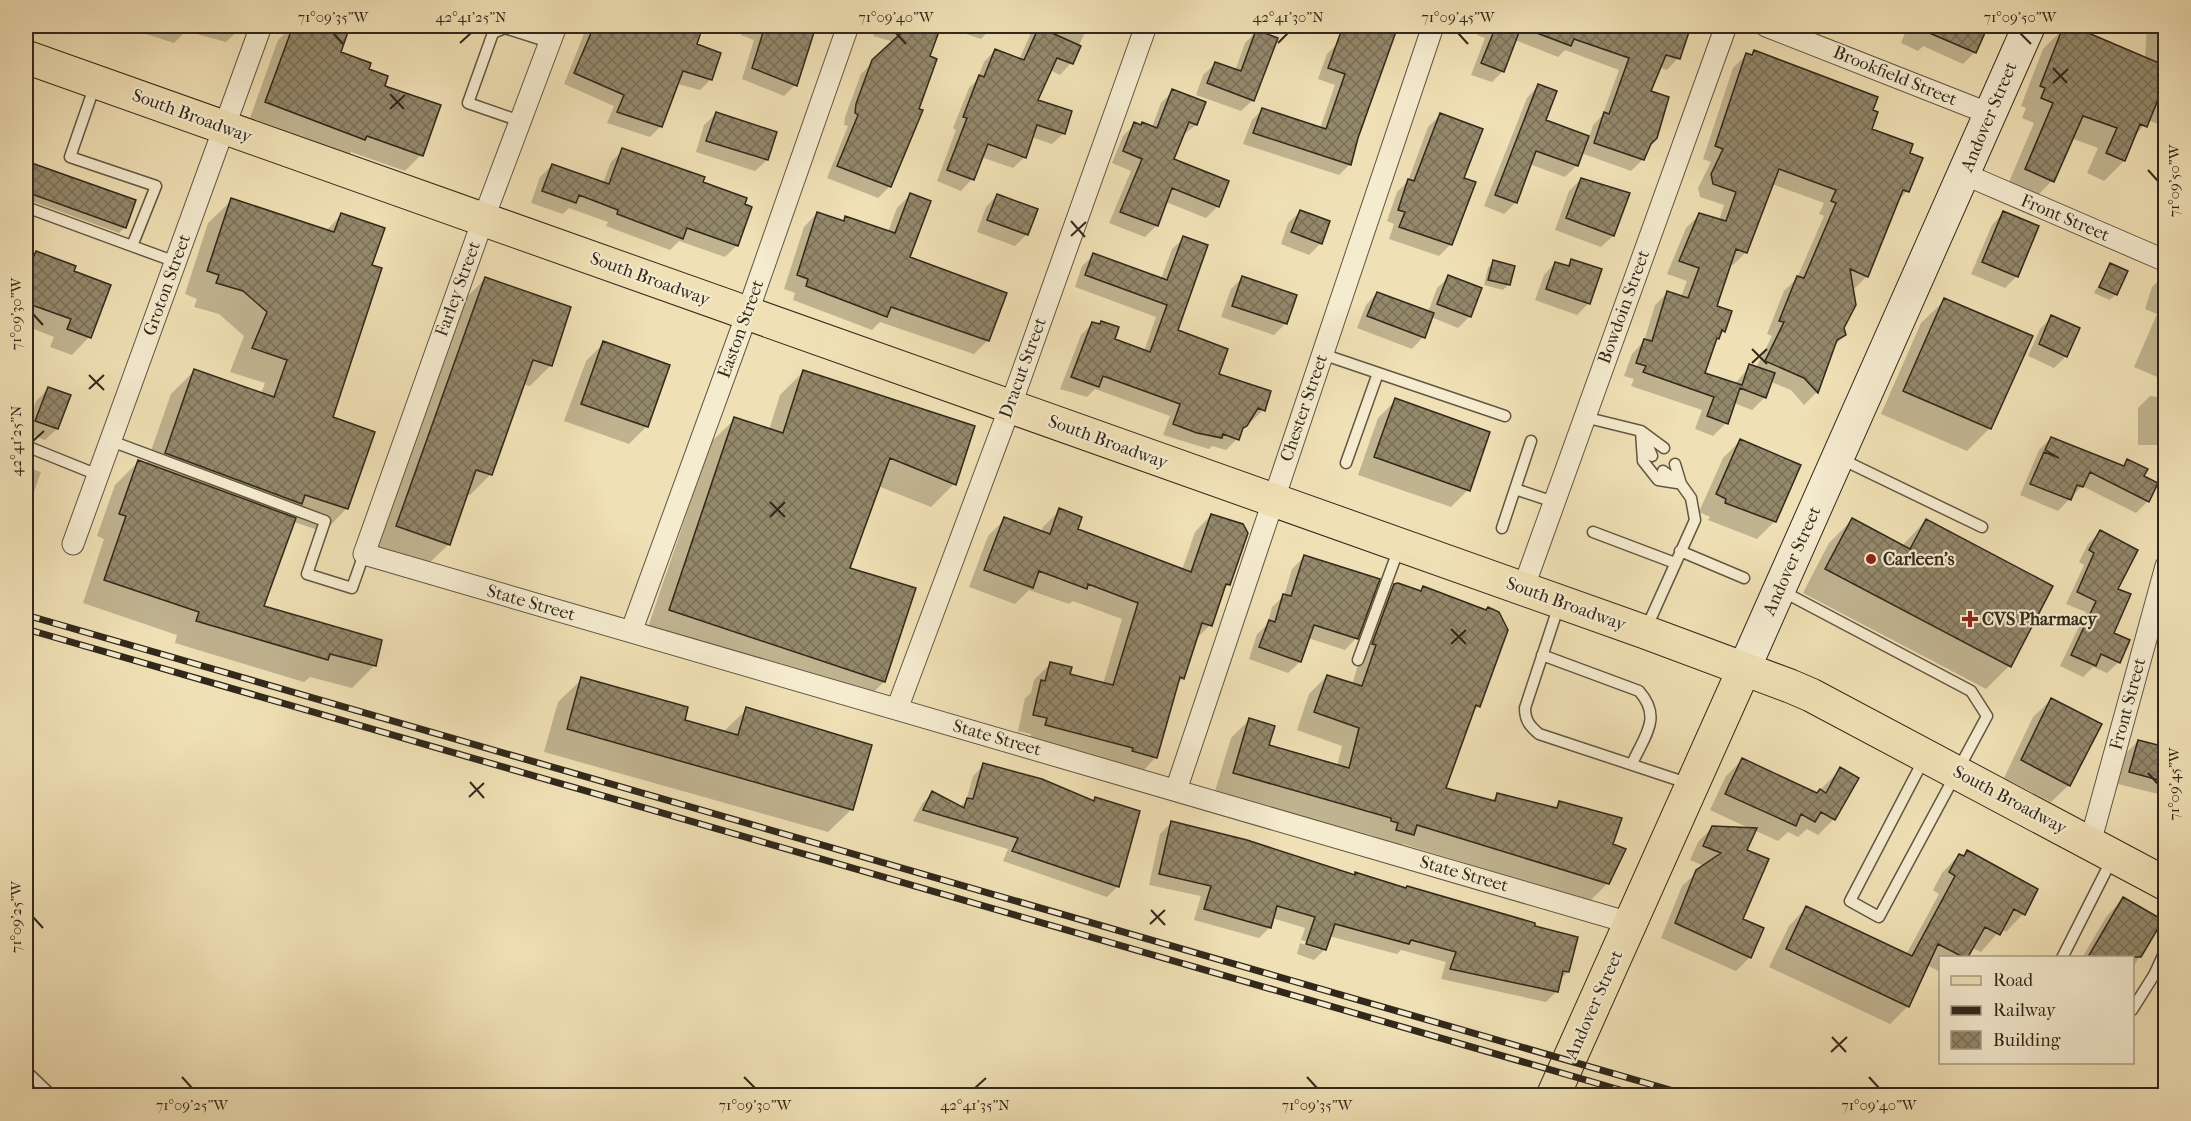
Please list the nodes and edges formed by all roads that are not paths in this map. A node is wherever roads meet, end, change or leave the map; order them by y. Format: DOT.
graph roads {
  1 [pos="261,26"];
  2 [pos="848,26"];
  3 [pos="1146,26"];
  4 [pos="1433,26"];
  5 [pos="1726,26"];
  6 [pos="1766,26"];
  7 [pos="2029,26"];
  8 [pos="552,34"];
  9 [pos="26,57"];
  10 [pos="96,82"];
  11 [pos="1990,114"];
  12 [pos="520,121"];
  13 [pos="224,128"];
  14 [pos="1964,174"];
  15 [pos="26,207"];
  16 [pos="483,220"];
  17 [pos="132,246"];
  18 [pos="2166,261"];
  19 [pos="176,262"];
  20 [pos="747,314"];
  21 [pos="1322,354"];
  22 [pos="1378,373"];
  23 [pos="1010,407"];
  24 [pos="1505,416"];
  25 [pos="1584,417"];
  26 [pos="1641,431"];
  27 [pos="111,441"];
  28 [pos="1531,441"];
  29 [pos="26,446"];
  30 [pos="1664,448"];
  31 [pos="1652,456"];
  32 [pos="1839,458"];
  33 [pos="1346,464"];
  34 [pos="1674,464"];
  35 [pos="1663,471"];
  36 [pos="98,475"];
  37 [pos="1681,484"];
  38 [pos="1515,489"];
  39 [pos="1273,501"];
  40 [pos="1554,502"];
  41 [pos="1982,527"];
  42 [pos="1502,528"];
  43 [pos="1593,532"];
  44 [pos="73,544"];
  45 [pos="1400,546"];
  46 [pos="1680,551"];
  47 [pos="364,554"];
  48 [pos="1675,563"];
  49 [pos="2166,566"];
  50 [pos="1744,578"];
  51 [pos="1523,589"];
  52 [pos="1779,590"];
  53 [pos="1560,602"];
  54 [pos="632,632"];
  55 [pos="1645,632"];
  56 [pos="1542,655"];
  57 [pos="1358,660"];
  58 [pos="1744,669"];
  59 [pos="897,709"];
  60 [pos="1926,756"];
  61 [pos="1632,765"];
  62 [pos="1958,773"];
  63 [pos="1692,785"];
  64 [pos="1176,790"];
  65 [pos="2102,850"];
  66 [pos="2166,884"];
  67 [pos="1630,923"];
  68 [pos="2166,949"];
  69 [pos="2061,956"];
  70 [pos="2134,1008"];
  71 [pos="26,1071"];
  72 [pos="46,1093"];
  73 [pos="1553,1095"];
  1 -- 13 [label="street, Groton Street"];
  2 -- 20 [label="street, Easton Street"];
  3 -- 23 [label="street, Dracut Street"];
  4 -- 21 [label="street, Chester Street"];
  5 -- 25 [label="street, Bowdoin Street"];
  6 -- 11 [label="street, Brookfield Street"];
  7 -- 11 [label="main road, Andover Street"];
  8 -- 12 [label="street, Farley Street"];
  8 -- 12 [label="lane"];
  9 -- 10 [label="main road, South Broadway"];
  10 -- 13 [label="main road, South Broadway"];
  10 -- 17 [label="lane"];
  11 -- 14 [label="main road, Andover Street"];
  12 -- 16 [label="street, Farley Street"];
  13 -- 16 [label="main road, South Broadway"];
  13 -- 19 [label="street, Groton Street"];
  14 -- 18 [label="street, Front Street"];
  14 -- 32 [label="main road, Andover Street"];
  15 -- 17 [label="lane"];
  16 -- 20 [label="main road, South Broadway"];
  16 -- 47 [label="street, Farley Street"];
  17 -- 19 [label="lane"];
  19 -- 27 [label="street, Groton Street"];
  20 -- 23 [label="main road, South Broadway"];
  20 -- 54 [label="street, Easton Street"];
  21 -- 22 [label="lane"];
  21 -- 39 [label="street, Chester Street"];
  22 -- 24 [label="lane"];
  22 -- 33 [label="lane"];
  23 -- 39 [label="main road, South Broadway"];
  23 -- 59 [label="street, Dracut Street"];
  25 -- 26 [label="lane"];
  25 -- 40 [label="street, Bowdoin Street"];
  26 -- 30 [label="lane"];
  26 -- 31 [label="lane"];
  26 -- 37 [label="lane"];
  27 -- 36 [label="street, Groton Street"];
  27 -- 47 [label="lane"];
  28 -- 38 [label="lane"];
  29 -- 36 [label="lane"];
  32 -- 41 [label="lane"];
  32 -- 52 [label="main road, Andover Street"];
  34 -- 37 [label="lane"];
  35 -- 37 [label="lane"];
  36 -- 44 [label="street, Groton Street"];
  37 -- 46 [label="lane"];
  38 -- 40 [label="lane"];
  38 -- 42 [label="lane"];
  39 -- 45 [label="main road, South Broadway"];
  39 -- 64 [label="street, Chester Street"];
  40 -- 51 [label="street, Bowdoin Street"];
  43 -- 48 [label="lane"];
  45 -- 51 [label="main road, South Broadway"];
  45 -- 57 [label="lane"];
  46 -- 48 [label="lane"];
  46 -- 50 [label="lane"];
  47 -- 54 [label="street, State Street"];
  48 -- 55 [label="lane"];
  49 -- 65 [label="street, Front Street"];
  51 -- 53 [label="main road, South Broadway"];
  52 -- 58 [label="main road, Andover Street"];
  52 -- 62 [label="lane"];
  53 -- 55 [label="main road, South Broadway"];
  53 -- 56 [label="lane"];
  54 -- 59 [label="street, State Street"];
  55 -- 58 [label="main road, South Broadway"];
  56 -- 61 [label="lane"];
  56 -- 61 [label="lane"];
  58 -- 60 [label="main road, South Broadway"];
  58 -- 63 [label="main road, Andover Street"];
  59 -- 64 [label="street, State Street"];
  60 -- 62 [label="main road, South Broadway"];
  60 -- 62 [label="lane"];
  61 -- 63 [label="lane"];
  62 -- 65 [label="main road, South Broadway"];
  63 -- 67 [label="main road, Andover Street"];
  64 -- 67 [label="street, State Street"];
  65 -- 66 [label="main road, South Broadway"];
  65 -- 69 [label="lane"];
  67 -- 73 [label="main road, Andover Street"];
  68 -- 70 [label="lane"];
  71 -- 72 [label="lane"];
}
